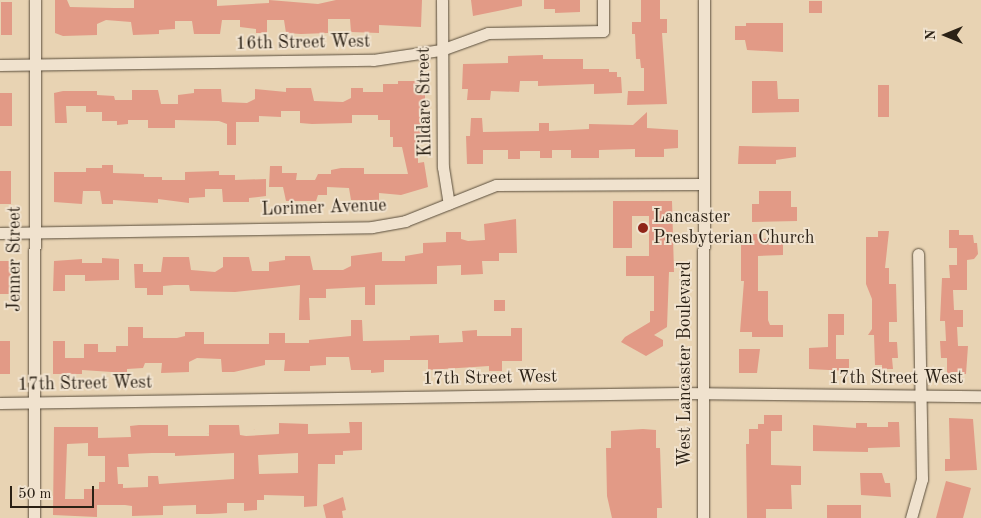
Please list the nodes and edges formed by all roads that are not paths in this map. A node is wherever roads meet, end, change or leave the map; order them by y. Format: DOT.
graph roads {
  1 [pos="35,0"];
  2 [pos="442,0"];
  3 [pos="603,0"];
  4 [pos="704,0"];
  5 [pos="441,50"];
  6 [pos="35,64"];
  7 [pos="0,65"];
  8 [pos="703,184"];
  9 [pos="449,204"];
  10 [pos="33,232"];
  11 [pos="0,233"];
  12 [pos="918,254"];
  13 [pos="702,393"];
  14 [pos="919,396"];
  15 [pos="981,396"];
  16 [pos="0,403"];
  17 [pos="33,403"];
  18 [pos="34,518"];
  19 [pos="703,518"];
  20 [pos="910,518"];
  1 -- 6 [label="street, Jenner Street"];
  2 -- 5 [label="street, Kildare Street"];
  3 -- 5 [label="street, 16th Street West"];
  4 -- 8 [label="street, West Lancaster Boulevard"];
  5 -- 6 [label="street, 16th Street West"];
  5 -- 9 [label="street, Kildare Street"];
  6 -- 7 [label="street, 16th Street West"];
  6 -- 10 [label="street, Jenner Street"];
  8 -- 9 [label="street, Lorimer Avenue"];
  8 -- 13 [label="street, West Lancaster Boulevard"];
  9 -- 10 [label="street, Lorimer Avenue"];
  10 -- 11 [label="street, Lorimer Avenue"];
  10 -- 17 [label="street, Jenner Street"];
  12 -- 14 [label="street"];
  13 -- 14 [label="street, 17th Street West"];
  13 -- 17 [label="street, 17th Street West"];
  13 -- 19 [label="street, West Lancaster Boulevard"];
  14 -- 15 [label="street, 17th Street West"];
  14 -- 20 [label="street"];
  16 -- 17 [label="street, 17th Street West"];
  17 -- 18 [label="street, Jenner Street"];
}
